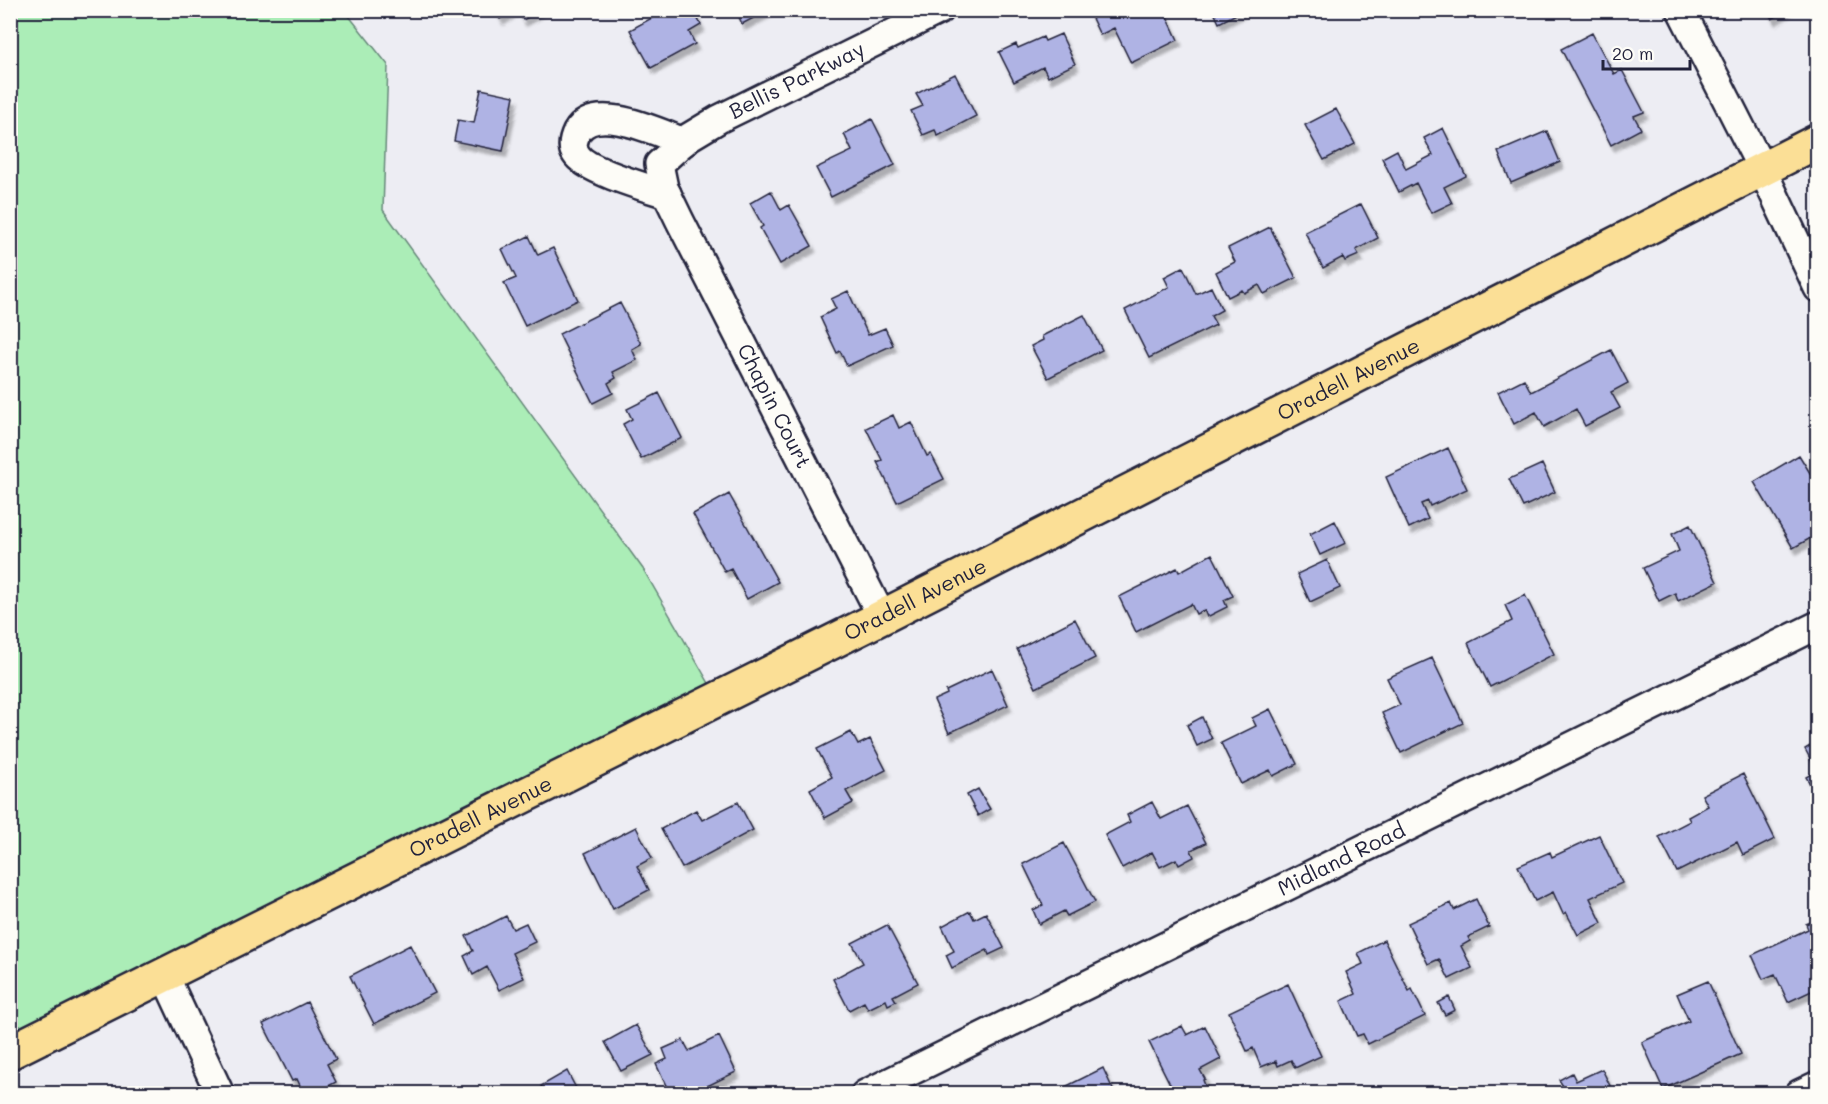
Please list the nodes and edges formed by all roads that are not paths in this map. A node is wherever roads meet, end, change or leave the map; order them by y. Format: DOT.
graph roads {
  1 [pos="940,10"];
  2 [pos="1681,10"];
  3 [pos="1818,141"];
  4 [pos="684,142"];
  5 [pos="659,164"];
  6 [pos="1762,169"];
  7 [pos="667,194"];
  8 [pos="1818,288"];
  9 [pos="882,617"];
  10 [pos="1818,625"];
  11 [pos="164,974"];
  12 [pos="10,1052"];
  13 [pos="1818,1084"];
  14 [pos="220,1094"];
  15 [pos="865,1094"];
  16 [pos="1799,1094"];
  1 -- 4 [label="street, Bellis Parkway"];
  2 -- 6 [label="street"];
  3 -- 6 [label="main road, Oradell Avenue"];
  4 -- 5 [label="street, Bellis Parkway"];
  4 -- 7 [label="street"];
  5 -- 7 [label="street, Chapin Court"];
  6 -- 8 [label="street"];
  6 -- 9 [label="main road, Oradell Avenue"];
  7 -- 9 [label="street, Chapin Court"];
  9 -- 11 [label="main road, Oradell Avenue"];
  10 -- 15 [label="street, Midland Road"];
  11 -- 12 [label="main road, Oradell Avenue"];
  11 -- 14 [label="street"];
  13 -- 16 [label="street"];
}
